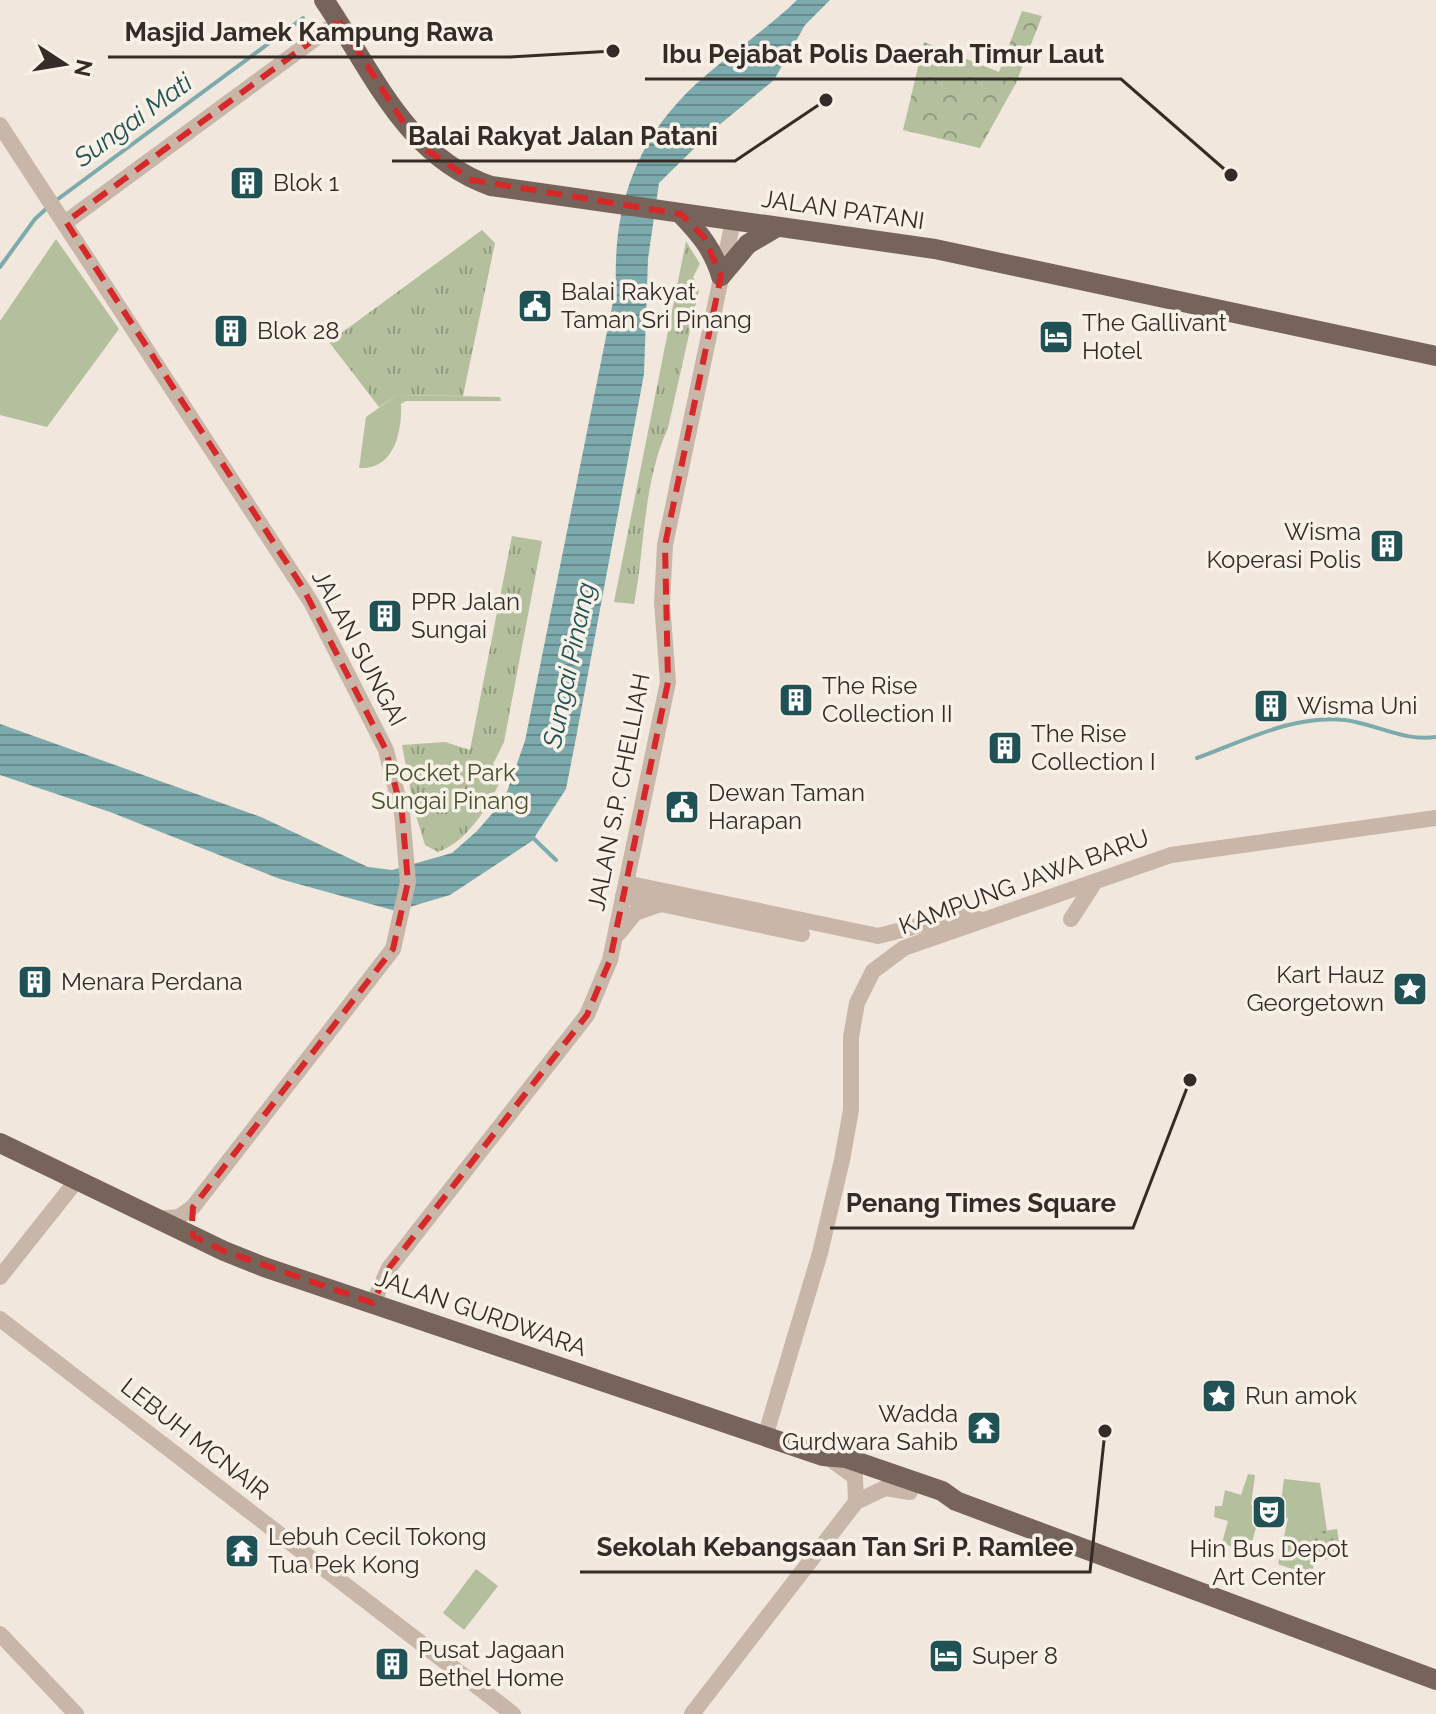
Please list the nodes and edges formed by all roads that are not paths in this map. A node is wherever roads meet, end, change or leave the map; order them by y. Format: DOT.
graph roads {
  1 [pos="324,0"];
  2 [pos="339,21"];
  3 [pos="0,125"];
  4 [pos="672,213"];
  5 [pos="63,218"];
  6 [pos="733,221"];
  7 [pos="777,227"];
  8 [pos="721,276"];
  9 [pos="1436,356"];
  10 [pos="1436,818"];
  11 [pos="634,845"];
  12 [pos="1096,881"];
  13 [pos="624,889"];
  14 [pos="663,898"];
  15 [pos="1071,919"];
  16 [pos="984,920"];
  17 [pos="802,934"];
  18 [pos="615,938"];
  19 [pos="0,1143"];
  20 [pos="77,1180"];
  21 [pos="193,1207"];
  22 [pos="157,1219"];
  23 [pos="193,1236"];
  24 [pos="0,1277"];
  25 [pos="373,1303"];
  26 [pos="0,1319"];
  27 [pos="765,1437"];
  28 [pos="828,1458"];
  29 [pos="910,1492"];
  30 [pos="956,1501"];
  31 [pos="856,1502"];
  32 [pos="0,1634"];
  33 [pos="1436,1679"];
  34 [pos="76,1714"];
  35 [pos="513,1714"];
  36 [pos="692,1714"];
  1 -- 2 [label="main road, JALAN PATANI"];
  2 -- 4 [label="main road, JALAN PATANI"];
  2 -- 5 [label="street"];
  3 -- 5 [label="street, JALAN SUNGAI"];
  4 -- 6 [label="main road, JALAN PATANI"];
  4 -- 8 [label="main road"];
  5 -- 21 [label="street, JALAN SUNGAI"];
  6 -- 7 [label="main road, JALAN PATANI"];
  6 -- 8 [label="street, JALAN S.P. CHELLIAH"];
  7 -- 8 [label="main road"];
  7 -- 9 [label="main road, JALAN PATANI"];
  8 -- 11 [label="street, JALAN S.P. CHELLIAH"];
  10 -- 12 [label="street, KAMPUNG JAWA BARU"];
  11 -- 13 [label="street, JALAN S.P. CHELLIAH"];
  11 -- 14 [label="street"];
  12 -- 15 [label="street"];
  12 -- 16 [label="street, KAMPUNG JAWA BARU"];
  13 -- 14 [label="street"];
  13 -- 18 [label="street, JALAN S.P. CHELLIAH"];
  14 -- 16 [label="street"];
  14 -- 17 [label="street"];
  14 -- 18 [label="street"];
  16 -- 27 [label="street, KAMPUNG JAWA BARU"];
  18 -- 25 [label="street, JALAN S.P. CHELLIAH"];
  19 -- 20 [label="main road, JALAN GURDWARA"];
  20 -- 22 [label="main road, JALAN GURDWARA"];
  20 -- 24 [label="street"];
  21 -- 22 [label="street"];
  21 -- 23 [label="street"];
  22 -- 23 [label="main road, JALAN GURDWARA"];
  23 -- 25 [label="main road, JALAN GURDWARA"];
  25 -- 27 [label="main road, JALAN GURDWARA"];
  26 -- 35 [label="street, LEBUH MCNAIR"];
  27 -- 28 [label="main road, JALAN GURDWARA"];
  28 -- 30 [label="main road, JALAN GURDWARA"];
  28 -- 31 [label="street"];
  29 -- 30 [label="main road, JALAN GURDWARA"];
  29 -- 31 [label="street"];
  30 -- 33 [label="main road, JALAN GURDWARA"];
  31 -- 36 [label="street"];
  32 -- 34 [label="street"];
}
